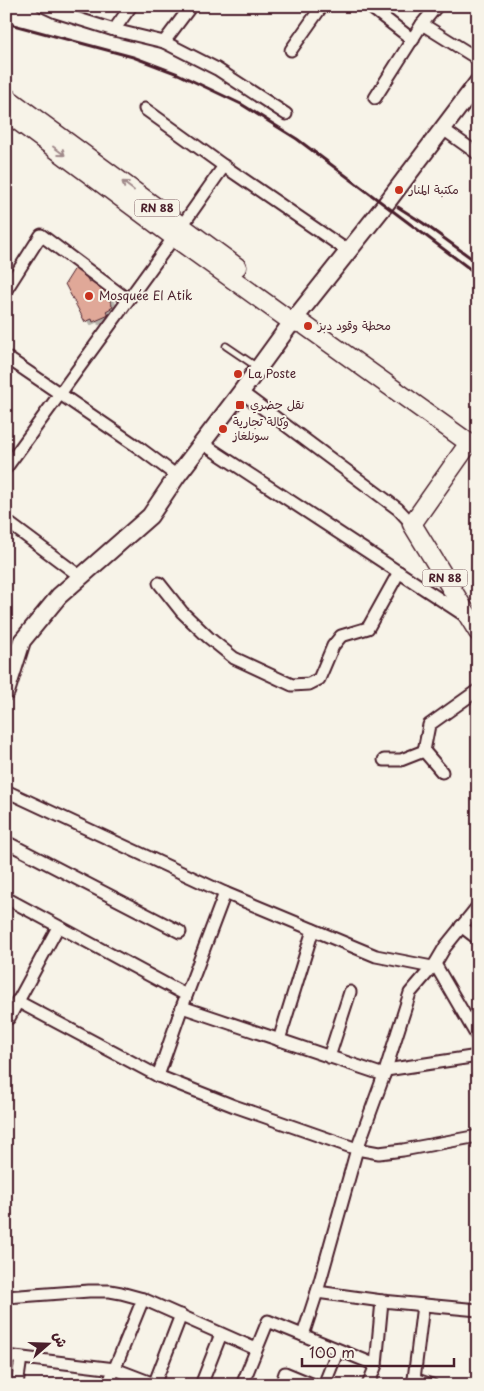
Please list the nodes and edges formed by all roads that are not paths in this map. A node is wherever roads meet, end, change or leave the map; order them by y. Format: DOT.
graph roads {
  1 [pos="43,6"];
  2 [pos="131,6"];
  3 [pos="191,6"];
  4 [pos="322,6"];
  5 [pos="369,6"];
  6 [pos="437,6"];
  7 [pos="422,24"];
  8 [pos="114,30"];
  9 [pos="413,40"];
  10 [pos="164,42"];
  11 [pos="291,50"];
  12 [pos="478,59"];
  13 [pos="478,82"];
  14 [pos="6,97"];
  15 [pos="375,98"];
  16 [pos="146,109"];
  17 [pos="6,112"];
  18 [pos="286,114"];
  19 [pos="443,129"];
  20 [pos="478,154"];
  21 [pos="224,166"];
  22 [pos="95,170"];
  23 [pos="178,231"];
  24 [pos="348,251"];
  25 [pos="11,273"];
  26 [pos="6,290"];
  27 [pos="128,300"];
  28 [pos="297,320"];
  29 [pos="226,346"];
  30 [pos="6,357"];
  31 [pos="258,368"];
  32 [pos="241,392"];
  33 [pos="60,393"];
  34 [pos="202,443"];
  35 [pos="474,444"];
  36 [pos="6,468"];
  37 [pos="177,476"];
  38 [pos="416,520"];
  39 [pos="6,521"];
  40 [pos="399,572"];
  41 [pos="81,576"];
  42 [pos="159,583"];
  43 [pos="475,620"];
  44 [pos="478,690"];
  45 [pos="6,692"];
  46 [pos="424,752"];
  47 [pos="384,760"];
  48 [pos="442,772"];
  49 [pos="6,792"];
  50 [pos="6,842"];
  51 [pos="225,893"];
  52 [pos="6,898"];
  53 [pos="478,906"];
  54 [pos="461,926"];
  55 [pos="58,927"];
  56 [pos="313,930"];
  57 [pos="180,932"];
  58 [pos="478,939"];
  59 [pos="433,966"];
  60 [pos="350,992"];
  61 [pos="186,996"];
  62 [pos="17,1001"];
  63 [pos="182,1007"];
  64 [pos="6,1016"];
  65 [pos="478,1038"];
  66 [pos="279,1040"];
  67 [pos="478,1056"];
  68 [pos="329,1057"];
  69 [pos="385,1072"];
  70 [pos="158,1076"];
  71 [pos="478,1136"];
  72 [pos="357,1149"];
  73 [pos="317,1292"];
  74 [pos="6,1298"];
  75 [pos="143,1299"];
  76 [pos="382,1301"];
  77 [pos="423,1305"];
  78 [pos="478,1310"];
  79 [pos="181,1316"];
  80 [pos="221,1334"];
  81 [pos="303,1335"];
  82 [pos="256,1349"];
  83 [pos="338,1350"];
  84 [pos="6,1356"];
  85 [pos="21,1358"];
  86 [pos="376,1365"];
  87 [pos="114,1369"];
  88 [pos="413,1382"];
  89 [pos="154,1384"];
  90 [pos="17,1385"];
  91 [pos="108,1385"];
  92 [pos="201,1385"];
  93 [pos="242,1385"];
  94 [pos="281,1385"];
  95 [pos="314,1385"];
  96 [pos="324,1385"];
  97 [pos="368,1385"];
  98 [pos="432,1385"];
  1 -- 8 [label="street"];
  2 -- 8 [label="street"];
  3 -- 10 [label="street"];
  4 -- 11 [label="street"];
  5 -- 9 [label="street"];
  6 -- 7 [label="street"];
  7 -- 9 [label="street"];
  7 -- 12 [label="street"];
  8 -- 10 [label="street"];
  9 -- 15 [label="street"];
  10 -- 18 [label="street"];
  13 -- 19 [label="street"];
  14 -- 22 [label="main road, RN 88"];
  16 -- 21 [label="street"];
  17 -- 22 [label="main road, RN 88, one-way"];
  19 -- 20 [label="street"];
  19 -- 24 [label="street"];
  21 -- 23 [label="street"];
  21 -- 24 [label="street"];
  22 -- 23 [label="main road, RN 88"];
  23 -- 27 [label="street"];
  23 -- 28 [label="main road, RN 88"];
  24 -- 28 [label="street"];
  25 -- 26 [label="street"];
  25 -- 27 [label="street"];
  27 -- 33 [label="street"];
  28 -- 31 [label="street"];
  28 -- 35 [label="main road, RN 88"];
  29 -- 31 [label="lane"];
  30 -- 33 [label="street"];
  31 -- 32 [label="street"];
  32 -- 34 [label="street"];
  32 -- 38 [label="street"];
  33 -- 36 [label="street"];
  33 -- 37 [label="street"];
  34 -- 37 [label="street"];
  34 -- 40 [label="street"];
  35 -- 38 [label="main road, RN 88"];
  37 -- 41 [label="street"];
  38 -- 43 [label="main road, RN 88"];
  39 -- 41 [label="street"];
  40 -- 42 [label="street"];
  40 -- 43 [label="street"];
  41 -- 45 [label="street"];
  44 -- 46 [label="street"];
  46 -- 47 [label="street"];
  46 -- 48 [label="street"];
  49 -- 51 [label="street"];
  50 -- 57 [label="street"];
  51 -- 56 [label="street"];
  51 -- 61 [label="street"];
  52 -- 55 [label="street"];
  53 -- 54 [label="street"];
  54 -- 58 [label="street"];
  54 -- 59 [label="street"];
  55 -- 61 [label="street"];
  55 -- 62 [label="street"];
  56 -- 59 [label="street"];
  56 -- 66 [label="street"];
  59 -- 65 [label="street"];
  59 -- 69 [label="street"];
  60 -- 68 [label="street"];
  61 -- 63 [label="street"];
  62 -- 64 [label="street"];
  62 -- 70 [label="street"];
  63 -- 66 [label="street"];
  63 -- 70 [label="street"];
  66 -- 68 [label="street"];
  67 -- 69 [label="street"];
  68 -- 69 [label="street"];
  69 -- 72 [label="street"];
  70 -- 72 [label="street"];
  71 -- 72 [label="street"];
  72 -- 73 [label="street"];
  73 -- 76 [label="street"];
  73 -- 81 [label="street"];
  74 -- 75 [label="street"];
  75 -- 79 [label="street"];
  75 -- 87 [label="street"];
  76 -- 77 [label="street"];
  76 -- 86 [label="street"];
  77 -- 78 [label="street"];
  77 -- 88 [label="street"];
  79 -- 80 [label="street"];
  79 -- 89 [label="street"];
  80 -- 82 [label="street"];
  80 -- 92 [label="street"];
  81 -- 82 [label="street"];
  81 -- 83 [label="street"];
  82 -- 93 [label="street"];
  83 -- 86 [label="street"];
  83 -- 96 [label="street"];
  84 -- 85 [label="street"];
  85 -- 87 [label="street"];
  85 -- 90 [label="street"];
  86 -- 97 [label="street"];
  87 -- 89 [label="street"];
  87 -- 91 [label="street"];
  88 -- 98 [label="street"];
  94 -- 95 [label="street"];
}
